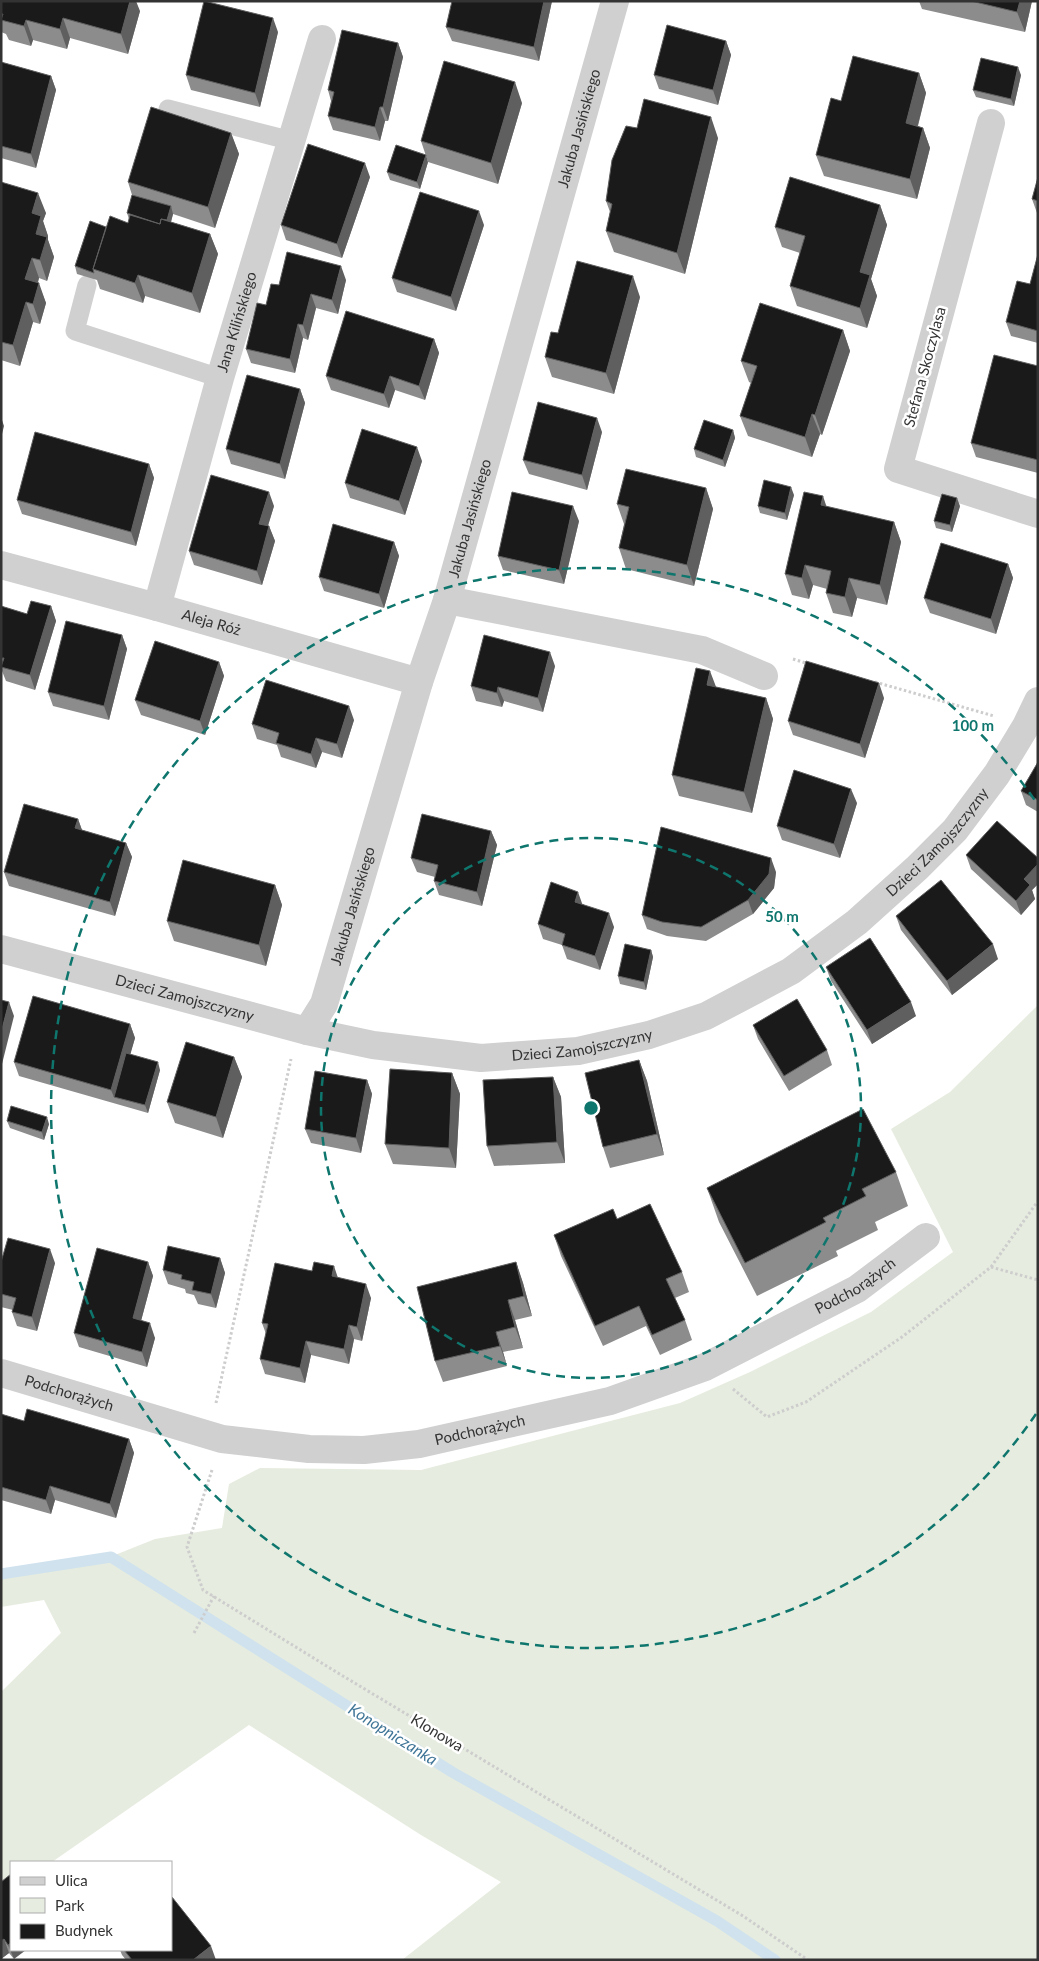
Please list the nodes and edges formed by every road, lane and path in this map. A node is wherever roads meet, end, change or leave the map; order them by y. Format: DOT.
graph roads {
  1 [pos="615,1"];
  2 [pos="322,39"];
  3 [pos="168,109"];
  4 [pos="991,123"];
  5 [pos="292,141"];
  6 [pos="87,284"];
  7 [pos="220,378"];
  8 [pos="1038,514"];
  9 [pos="1,565"];
  10 [pos="446,600"];
  11 [pos="157,607"];
  12 [pos="811,664"];
  13 [pos="764,676"];
  14 [pos="866,680"];
  15 [pos="420,682"];
  16 [pos="1038,700"];
  17 [pos="1026,726"];
  18 [pos="1,949"];
  19 [pos="307,1031"];
  20 [pos="1038,1201"];
  21 [pos="926,1237"];
  22 [pos="991,1267"];
  23 [pos="1038,1280"];
  24 [pos="706,1366"];
  25 [pos="1,1373"];
  26 [pos="216,1437"];
  27 [pos="214,1596"];
  28 [pos="194,1633"];
  29 [pos="808,1960"];
  1 -- 10 [label="street, Jakuba Jasińskiego"];
  2 -- 5 [label="street, Jana Kilińskiego"];
  3 -- 5 [label="lane"];
  4 -- 8 [label="street, Stefana Skoczylasa"];
  5 -- 7 [label="street, Jana Kilińskiego"];
  6 -- 7 [label="lane"];
  7 -- 11 [label="street, Jana Kilińskiego"];
  9 -- 11 [label="street, Aleja Róż"];
  10 -- 13 [label="street"];
  10 -- 15 [label="street, Jakuba Jasińskiego"];
  11 -- 15 [label="street, Aleja Róż"];
  12 -- 13 [label="path"];
  14 -- 17 [label="path"];
  15 -- 19 [label="street, Jakuba Jasińskiego"];
  16 -- 17 [label="street, Dzieci Zamojszczyzny"];
  17 -- 19 [label="street, Dzieci Zamojszczyzny"];
  18 -- 19 [label="street, Dzieci Zamojszczyzny"];
  19 -- 26 [label="path, Klonowa"];
  20 -- 22 [label="path"];
  21 -- 24 [label="street, Podchorążych"];
  22 -- 23 [label="path"];
  22 -- 24 [label="path"];
  24 -- 26 [label="street, Podchorążych"];
  25 -- 26 [label="street, Podchorążych"];
  26 -- 27 [label="path, Klonowa"];
  27 -- 28 [label="path"];
  27 -- 29 [label="path, Klonowa"];
}
